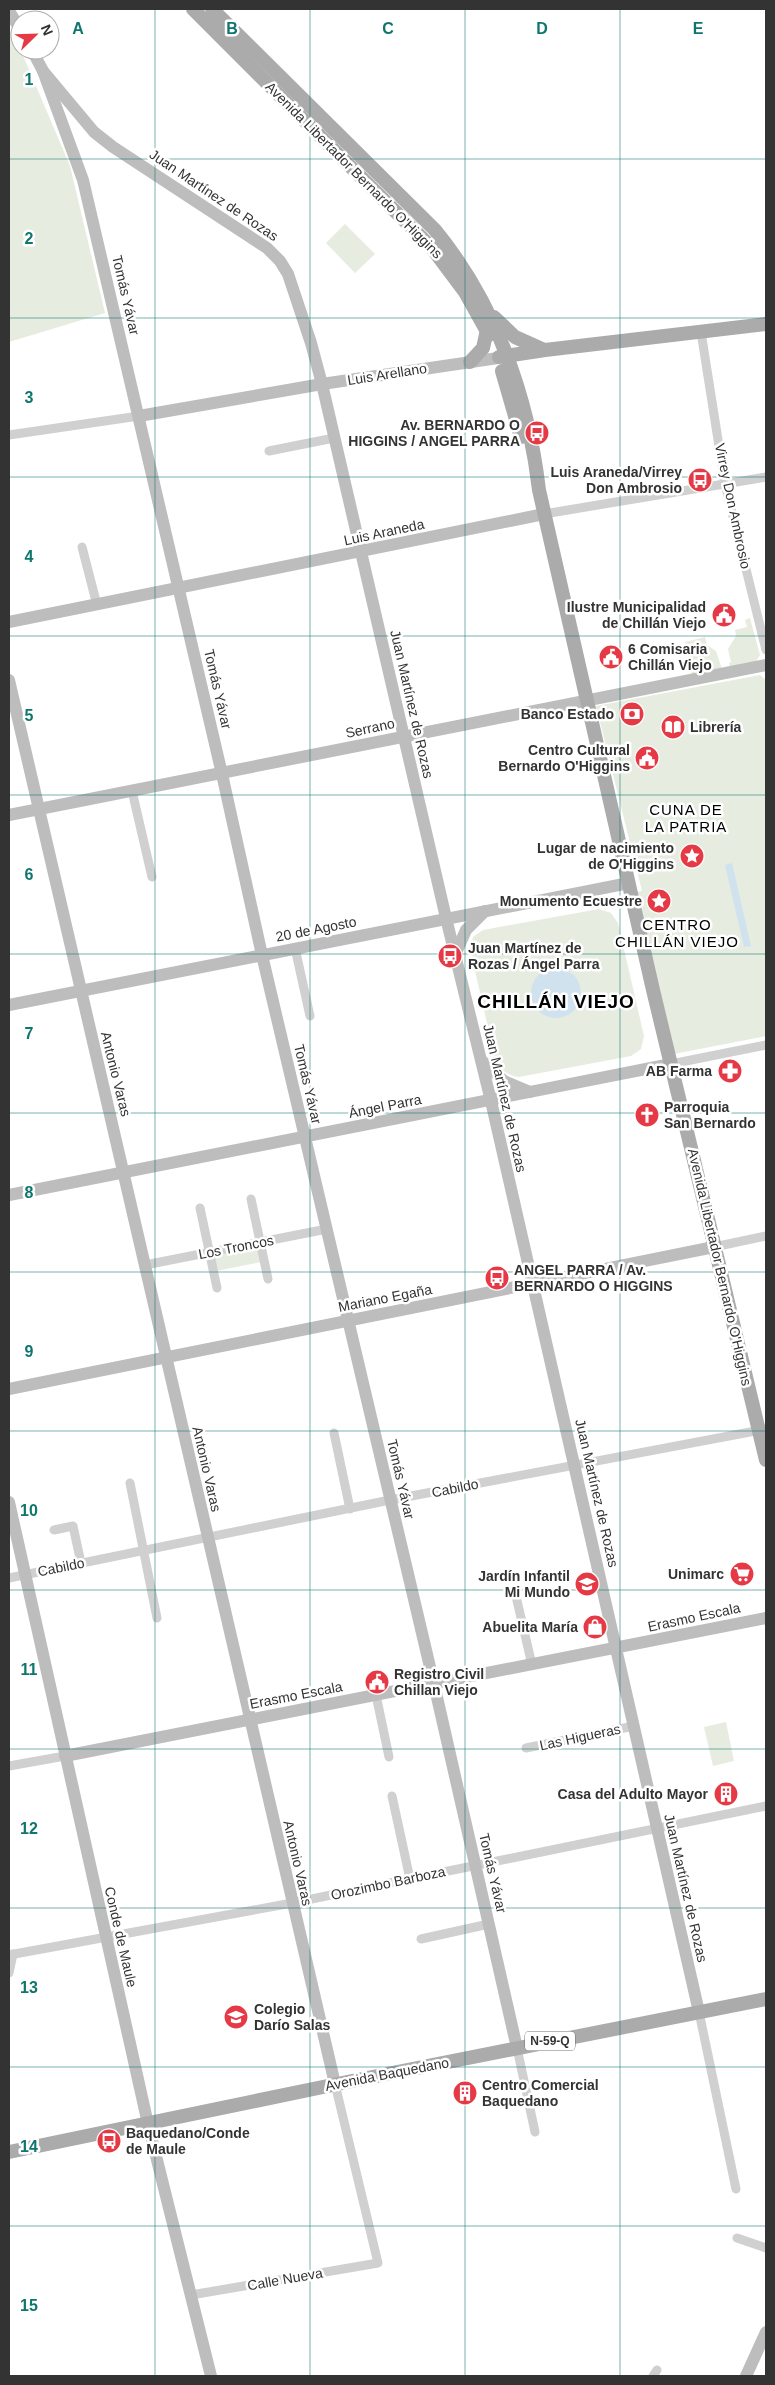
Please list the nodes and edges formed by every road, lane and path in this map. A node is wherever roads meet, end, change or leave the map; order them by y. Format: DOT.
graph roads {
  1 [pos="193,9"];
  2 [pos="212,9"];
  3 [pos="38,60"];
  4 [pos="44,71"];
  5 [pos="487,308"];
  6 [pos="766,324"];
  7 [pos="487,330"];
  8 [pos="702,332"];
  9 [pos="545,350"];
  10 [pos="503,357"];
  11 [pos="470,362"];
  12 [pos="322,384"];
  13 [pos="139,416"];
  14 [pos="9,435"];
  15 [pos="334,438"];
  16 [pos="269,451"];
  17 [pos="766,477"];
  18 [pos="725,484"];
  19 [pos="544,514"];
  20 [pos="82,547"];
  21 [pos="360,552"];
  22 [pos="179,589"];
  23 [pos="97,605"];
  24 [pos="9,622"];
  25 [pos="766,650"];
  26 [pos="766,665"];
  27 [pos="9,680"];
  28 [pos="587,700"];
  29 [pos="404,737"];
  30 [pos="222,774"];
  31 [pos="132,791"];
  32 [pos="38,809"];
  33 [pos="9,815"];
  34 [pos="152,877"];
  35 [pos="629,883"];
  36 [pos="485,911"];
  37 [pos="446,918"];
  38 [pos="295,948"];
  39 [pos="262,955"];
  40 [pos="455,955"];
  41 [pos="80,991"];
  42 [pos="9,1005"];
  43 [pos="310,1016"];
  44 [pos="766,1045"];
  45 [pos="481,1060"];
  46 [pos="671,1064"];
  47 [pos="532,1092"];
  48 [pos="491,1101"];
  49 [pos="305,1137"];
  50 [pos="124,1173"];
  51 [pos="9,1196"];
  52 [pos="251,1199"];
  53 [pos="200,1208"];
  54 [pos="327,1229"];
  55 [pos="766,1236"];
  56 [pos="260,1242"];
  57 [pos="714,1247"];
  58 [pos="209,1252"];
  59 [pos="145,1265"];
  60 [pos="268,1279"];
  61 [pos="533,1284"];
  62 [pos="217,1288"];
  63 [pos="348,1320"];
  64 [pos="166,1357"];
  65 [pos="9,1389"];
  66 [pos="763,1429"];
  67 [pos="334,1433"];
  68 [pos="766,1460"];
  69 [pos="575,1465"];
  70 [pos="130,1483"];
  71 [pos="390,1500"];
  72 [pos="9,1502"];
  73 [pos="350,1509"];
  74 [pos="54,1530"];
  75 [pos="207,1538"];
  76 [pos="143,1550"];
  77 [pos="81,1563"];
  78 [pos="25,1574"];
  79 [pos="9,1578"];
  80 [pos="515,1592"];
  81 [pos="157,1618"];
  82 [pos="766,1618"];
  83 [pos="617,1649"];
  84 [pos="532,1665"];
  85 [pos="434,1684"];
  86 [pos="376,1695"];
  87 [pos="249,1720"];
  88 [pos="634,1726"];
  89 [pos="526,1748"];
  90 [pos="66,1756"];
  91 [pos="389,1757"];
  92 [pos="9,1766"];
  93 [pos="392,1796"];
  94 [pos="766,1806"];
  95 [pos="658,1829"];
  96 [pos="476,1865"];
  97 [pos="410,1879"];
  98 [pos="292,1903"];
  99 [pos="489,1924"];
  100 [pos="106,1937"];
  101 [pos="421,1939"];
  102 [pos="11,1954"];
  103 [pos="9,1973"];
  104 [pos="766,1999"];
  105 [pos="699,2012"];
  106 [pos="517,2048"];
  107 [pos="335,2084"];
  108 [pos="148,2124"];
  109 [pos="535,2132"];
  110 [pos="9,2152"];
  111 [pos="736,2189"];
  112 [pos="737,2238"];
  113 [pos="766,2248"];
  114 [pos="378,2263"];
  115 [pos="192,2295"];
  116 [pos="766,2332"];
  117 [pos="211,2376"];
  118 [pos="746,2376"];
  1 -- 7 [label="main road, Avenida Libertador Bernardo O'Higgins"];
  2 -- 5 [label="main road, Avenida Libertador Bernardo O'Higgins"];
  3 -- 4 [label="street, Tomás Yávar"];
  4 -- 12 [label="street, Juan Martínez de Rozas"];
  4 -- 13 [label="street, Tomás Yávar"];
  5 -- 9 [label="main road"];
  5 -- 10 [label="main road, Avenida Libertador Bernardo O'Higgins"];
  6 -- 8 [label="main road, Luis Arellano"];
  7 -- 10 [label="main road, Avenida Libertador Bernardo O'Higgins"];
  7 -- 11 [label="main road"];
  8 -- 9 [label="main road, Luis Arellano"];
  8 -- 18 [label="street, Virrey Don Ambrosio"];
  9 -- 10 [label="main road, Luis Arellano"];
  10 -- 11 [label="street, Luis Arellano"];
  10 -- 19 [label="main road, Avenida Libertador Bernardo O'Higgins"];
  11 -- 12 [label="street, Luis Arellano"];
  12 -- 13 [label="street, Luis Arellano"];
  12 -- 15 [label="street, Juan Martínez de Rozas"];
  13 -- 14 [label="street, Luis Arellano"];
  13 -- 22 [label="street, Tomás Yávar"];
  15 -- 16 [label="street"];
  15 -- 21 [label="street, Juan Martínez de Rozas"];
  17 -- 18 [label="street, Luis Araneda"];
  18 -- 19 [label="street, Luis Araneda"];
  18 -- 25 [label="street, Virrey Don Ambrosio"];
  19 -- 21 [label="street, Luis Araneda"];
  19 -- 28 [label="main road, Avenida Libertador Bernardo O'Higgins"];
  20 -- 23 [label="street"];
  21 -- 22 [label="street, Luis Araneda"];
  21 -- 29 [label="street, Juan Martínez de Rozas"];
  22 -- 23 [label="street, Luis Araneda"];
  22 -- 30 [label="street, Tomás Yávar"];
  23 -- 24 [label="street, Luis Araneda"];
  26 -- 28 [label="street, Serrano"];
  27 -- 32 [label="street, Antonio Varas"];
  28 -- 29 [label="street, Serrano"];
  28 -- 35 [label="main road, Avenida Libertador Bernardo O'Higgins"];
  29 -- 30 [label="street, Serrano"];
  29 -- 37 [label="street, Juan Martínez de Rozas"];
  30 -- 31 [label="street, Serrano"];
  30 -- 39 [label="street, Tomás Yávar"];
  31 -- 32 [label="street, Serrano"];
  31 -- 34 [label="street"];
  32 -- 33 [label="street, Serrano"];
  32 -- 41 [label="street, Antonio Varas"];
  35 -- 36 [label="street, 20 de Agosto"];
  35 -- 46 [label="main road, Avenida Libertador Bernardo O'Higgins"];
  36 -- 37 [label="street, 20 de Agosto"];
  36 -- 40 [label="street"];
  37 -- 38 [label="street, 20 de Agosto"];
  37 -- 40 [label="street, Juan Martínez de Rozas"];
  38 -- 39 [label="street, 20 de Agosto"];
  38 -- 43 [label="street"];
  39 -- 41 [label="street, 20 de Agosto"];
  39 -- 49 [label="street, Tomás Yávar"];
  40 -- 45 [label="street, Juan Martínez de Rozas"];
  41 -- 42 [label="street, 20 de Agosto"];
  41 -- 50 [label="street, Antonio Varas"];
  44 -- 46 [label="street, Ángel Parra"];
  45 -- 47 [label="street"];
  45 -- 48 [label="street, Juan Martínez de Rozas"];
  46 -- 47 [label="street, Ángel Parra"];
  46 -- 57 [label="main road, Avenida Libertador Bernardo O'Higgins"];
  47 -- 48 [label="street, Ángel Parra"];
  48 -- 49 [label="street, Ángel Parra"];
  48 -- 61 [label="street, Juan Martínez de Rozas"];
  49 -- 50 [label="street, Ángel Parra"];
  49 -- 54 [label="street, Tomás Yávar"];
  50 -- 51 [label="street, Ángel Parra"];
  50 -- 59 [label="street, Antonio Varas"];
  52 -- 56 [label="street"];
  53 -- 58 [label="street"];
  54 -- 56 [label="street, Los Troncos"];
  54 -- 63 [label="street, Tomás Yávar"];
  55 -- 57 [label="street, Mariano Egaña"];
  56 -- 58 [label="street, Los Troncos"];
  56 -- 60 [label="street"];
  57 -- 61 [label="street, Mariano Egaña"];
  57 -- 66 [label="main road, Avenida Libertador Bernardo O'Higgins"];
  58 -- 59 [label="street, Los Troncos"];
  58 -- 62 [label="street"];
  59 -- 64 [label="street, Antonio Varas"];
  61 -- 63 [label="street, Mariano Egaña"];
  61 -- 69 [label="street, Juan Martínez de Rozas"];
  63 -- 64 [label="street, Mariano Egaña"];
  63 -- 71 [label="street, Tomás Yávar"];
  64 -- 65 [label="street, Mariano Egaña"];
  64 -- 75 [label="street, Antonio Varas"];
  66 -- 68 [label="main road, Avenida Libertador Bernardo O'Higgins"];
  66 -- 69 [label="street, Cabildo"];
  67 -- 73 [label="street"];
  69 -- 71 [label="street, Cabildo"];
  69 -- 83 [label="street, Juan Martínez de Rozas"];
  70 -- 76 [label="street"];
  71 -- 73 [label="street, Cabildo"];
  71 -- 85 [label="street, Tomás Yávar"];
  72 -- 78 [label="street, Conde de Maule"];
  73 -- 75 [label="street, Cabildo"];
  74 -- 77 [label="street"];
  75 -- 76 [label="street, Cabildo"];
  75 -- 87 [label="street, Antonio Varas"];
  76 -- 77 [label="street, Cabildo"];
  76 -- 81 [label="street"];
  77 -- 78 [label="street, Cabildo"];
  78 -- 79 [label="street, Cabildo"];
  78 -- 90 [label="street, Conde de Maule"];
  80 -- 84 [label="street"];
  82 -- 83 [label="street, Erasmo Escala"];
  83 -- 84 [label="street, Erasmo Escala"];
  83 -- 88 [label="street, Juan Martínez de Rozas"];
  84 -- 85 [label="street, Erasmo Escala"];
  85 -- 86 [label="street, Erasmo Escala"];
  85 -- 96 [label="street, Tomás Yávar"];
  86 -- 87 [label="street, Erasmo Escala"];
  86 -- 91 [label="street"];
  87 -- 90 [label="street, Erasmo Escala"];
  87 -- 98 [label="street, Antonio Varas"];
  88 -- 89 [label="street, Las Higueras"];
  88 -- 95 [label="street, Juan Martínez de Rozas"];
  90 -- 92 [label="street, Erasmo Escala"];
  90 -- 100 [label="street, Conde de Maule"];
  93 -- 97 [label="street"];
  94 -- 95 [label="street, Orozimbo Barboza"];
  95 -- 96 [label="street, Orozimbo Barboza"];
  95 -- 105 [label="street, Juan Martínez de Rozas"];
  96 -- 97 [label="street, Orozimbo Barboza"];
  96 -- 99 [label="street, Tomás Yávar"];
  97 -- 98 [label="street, Orozimbo Barboza"];
  98 -- 100 [label="street, Orozimbo Barboza"];
  98 -- 107 [label="street, Antonio Varas"];
  99 -- 101 [label="street"];
  99 -- 106 [label="street, Tomás Yávar"];
  100 -- 102 [label="street, Orozimbo Barboza"];
  100 -- 108 [label="street, Conde de Maule"];
  102 -- 103 [label="street"];
  104 -- 105 [label="main road, Avenida Baquedano / N-59-Q"];
  105 -- 106 [label="main road, Avenida Baquedano / N-59-Q"];
  105 -- 111 [label="street, Juan Martínez de Rozas"];
  106 -- 107 [label="main road, Avenida Baquedano / N-59-Q"];
  106 -- 109 [label="street, Tomás Yávar"];
  107 -- 108 [label="main road, Avenida Baquedano / N-59-Q"];
  107 -- 114 [label="street, Antonio Varas"];
  108 -- 110 [label="main road, Avenida Baquedano / N-59-Q"];
  108 -- 115 [label="street, Conde de Maule"];
  112 -- 113 [label="street"];
  114 -- 115 [label="street, Calle Nueva"];
  115 -- 117 [label="street, Conde de Maule"];
  116 -- 118 [label="street"];
}
